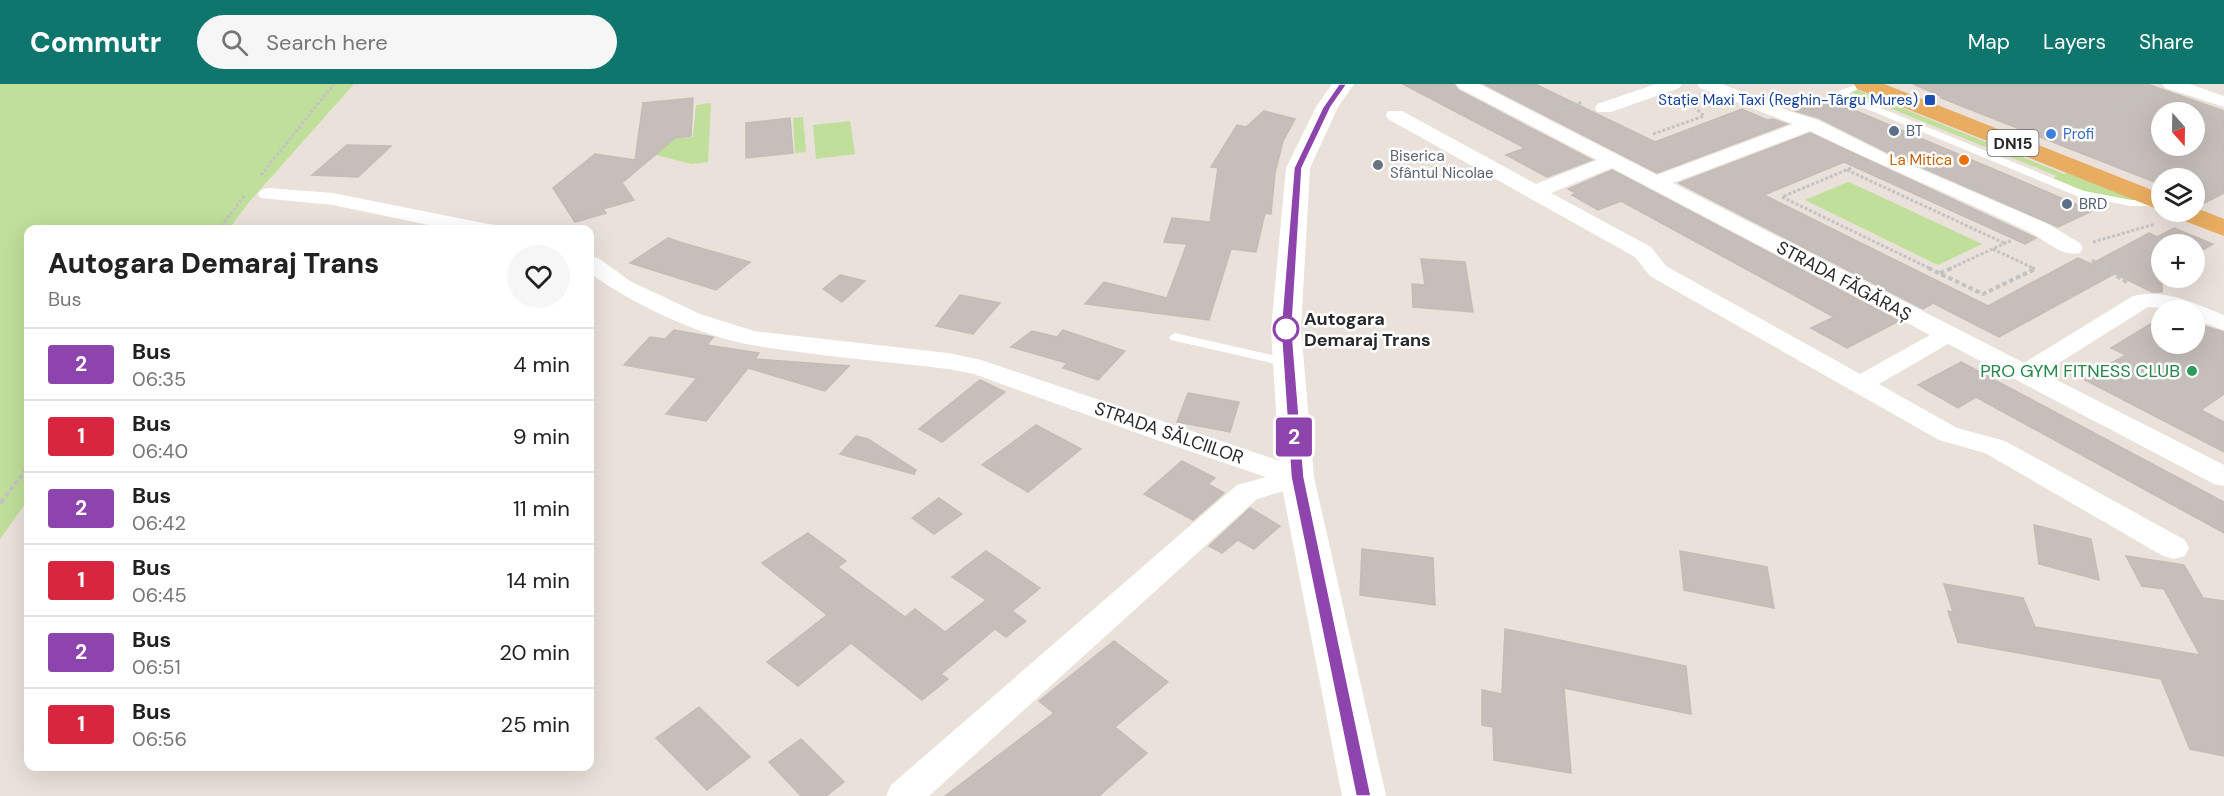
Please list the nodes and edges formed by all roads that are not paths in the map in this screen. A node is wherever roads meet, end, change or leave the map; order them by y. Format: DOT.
graph roads {
  1 [pos="1343,84"];
  2 [pos="1465,84"];
  3 [pos="1706,84"];
  4 [pos="1866,84"];
  5 [pos="2162,86"];
  6 [pos="1678,89"];
  7 [pos="2224,102"];
  8 [pos="1604,108"];
  9 [pos="1395,115"];
  10 [pos="1811,124"];
  11 [pos="1613,161"];
  12 [pos="1656,183"];
  13 [pos="259,187"];
  14 [pos="1534,192"];
  15 [pos="2151,206"];
  16 [pos="2205,220"];
  17 [pos="463,225"];
  18 [pos="2223,227"];
  19 [pos="2072,248"];
  20 [pos="594,266"];
  21 [pos="2157,300"];
  22 [pos="2205,316"];
  23 [pos="2224,323"];
  24 [pos="1947,335"];
  25 [pos="1174,337"];
  26 [pos="1289,363"];
  27 [pos="2024,374"];
  28 [pos="1861,384"];
  29 [pos="1298,477"];
  30 [pos="2224,477"];
  31 [pos="2174,548"];
  32 [pos="904,796"];
  33 [pos="1364,796"];
  1 -- 26 [label="main road"];
  2 -- 11 [label="street, STRADA FĂGĂRAȘ"];
  3 -- 10 [label="street"];
  4 -- 15 [label="main road, DN15"];
  5 -- 7 [label="street"];
  6 -- 8 [label="street"];
  9 -- 14 [label="street"];
  10 -- 12 [label="street"];
  10 -- 19 [label="street"];
  11 -- 12 [label="street, STRADA FĂGĂRAȘ"];
  11 -- 14 [label="street"];
  12 -- 24 [label="street, STRADA FĂGĂRAȘ"];
  13 -- 17 [label="street"];
  14 -- 28 [label="street"];
  16 -- 18 [label="main road"];
  20 -- 29 [label="street, STRADA SĂLCIILOR"];
  21 -- 27 [label="street"];
  22 -- 23 [label="street"];
  24 -- 27 [label="street, STRADA FĂGĂRAȘ"];
  24 -- 28 [label="street"];
  25 -- 26 [label="lane"];
  26 -- 29 [label="main road"];
  27 -- 30 [label="street, STRADA FĂGĂRAȘ"];
  28 -- 31 [label="street"];
  29 -- 32 [label="street, STRADA SĂLCIILOR"];
  29 -- 33 [label="main road"];
}
